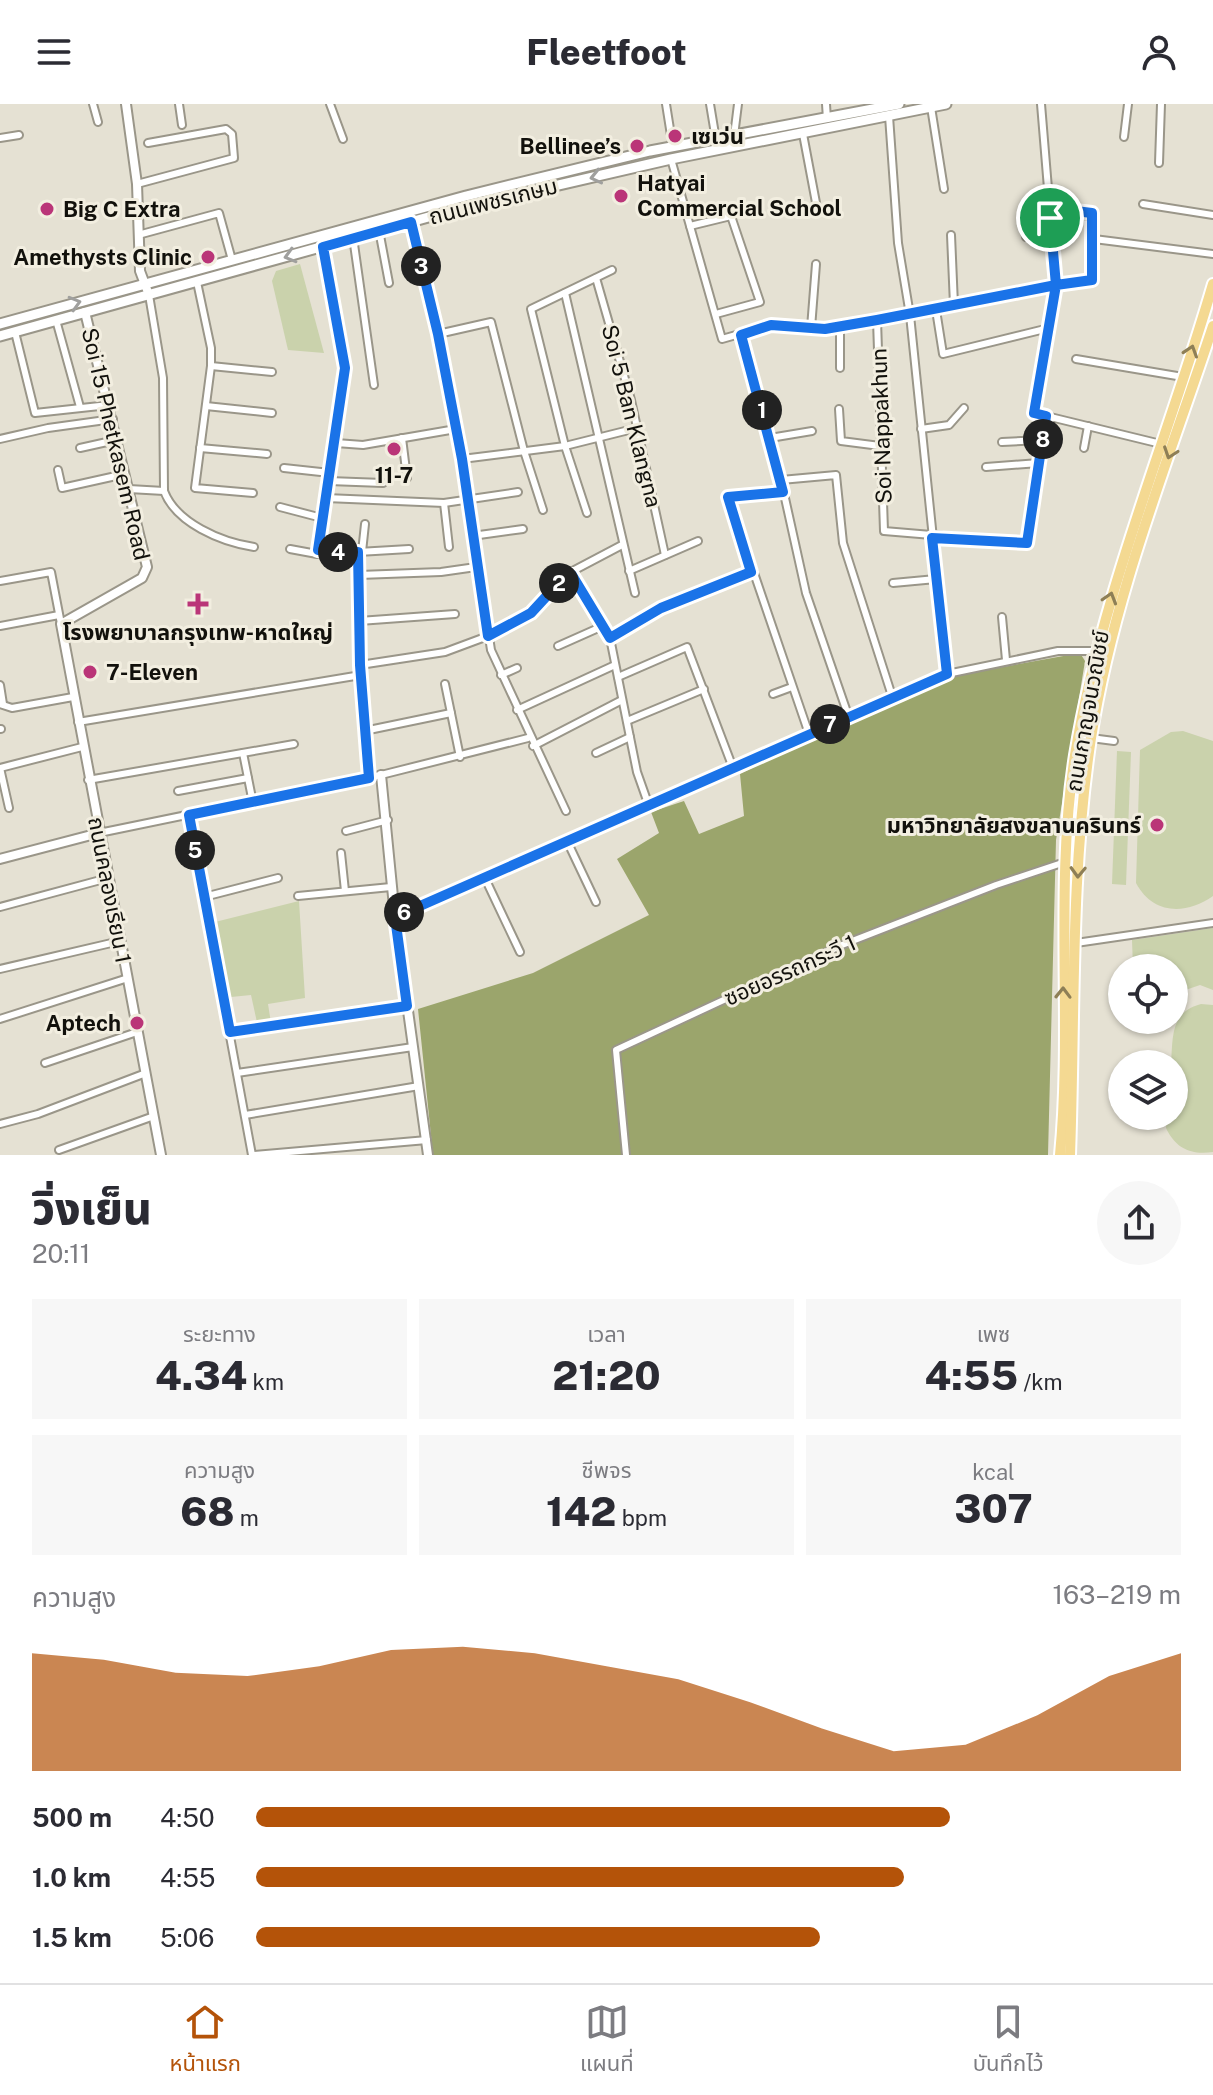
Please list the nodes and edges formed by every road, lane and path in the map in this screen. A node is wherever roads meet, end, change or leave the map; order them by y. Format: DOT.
graph roads {
  1 [pos="93,104"];
  2 [pos="126,104"];
  3 [pos="179,104"];
  4 [pos="330,104"];
  5 [pos="666,104"];
  6 [pos="710,104"];
  7 [pos="738,104"];
  8 [pos="826,104"];
  9 [pos="899,104"];
  10 [pos="946,104"];
  11 [pos="1041,104"];
  12 [pos="1128,104"];
  13 [pos="1161,104"];
  14 [pos="910,107"];
  15 [pos="931,107"];
  16 [pos="889,116"];
  17 [pos="827,119"];
  18 [pos="98,122"];
  19 [pos="182,125"];
  20 [pos="803,134"];
  21 [pos="19,135"];
  22 [pos="1124,137"];
  23 [pos="0,138"];
  24 [pos="734,138"];
  25 [pos="343,139"];
  26 [pos="716,140"];
  27 [pos="148,143"];
  28 [pos="672,153"];
  29 [pos="1159,163"];
  30 [pos="137,184"];
  31 [pos="944,189"];
  32 [pos="467,201"];
  33 [pos="1143,204"];
  34 [pos="817,208"];
  35 [pos="1050,208"];
  36 [pos="1213,215"];
  37 [pos="1050,218"];
  38 [pos="411,222"];
  39 [pos="690,226"];
  40 [pos="379,230"];
  41 [pos="138,235"];
  42 [pos="951,235"];
  43 [pos="353,237"];
  44 [pos="1026,237"];
  45 [pos="1094,239"];
  46 [pos="323,247"];
  47 [pos="1213,254"];
  48 [pos="232,260"];
  49 [pos="816,264"];
  50 [pos="612,270"];
  51 [pos="596,278"];
  52 [pos="197,282"];
  53 [pos="389,283"];
  54 [pos="143,284"];
  55 [pos="1213,284"];
  56 [pos="1056,285"];
  57 [pos="565,293"];
  58 [pos="149,295"];
  59 [pos="954,305"];
  60 [pos="936,310"];
  61 [pos="85,312"];
  62 [pos="716,314"];
  63 [pos="910,315"];
  64 [pos="56,320"];
  65 [pos="877,320"];
  66 [pos="0,324"];
  67 [pos="840,326"];
  68 [pos="1213,326"];
  69 [pos="811,328"];
  70 [pos="1049,328"];
  71 [pos="15,332"];
  72 [pos="438,334"];
  73 [pos="741,335"];
  74 [pos="0,336"];
  75 [pos="1076,359"];
  76 [pos="211,366"];
  77 [pos="840,368"];
  78 [pos="272,372"];
  79 [pos="1183,377"];
  80 [pos="374,385"];
  81 [pos="109,405"];
  82 [pos="206,406"];
  83 [pos="80,407"];
  84 [pos="964,408"];
  85 [pos="839,409"];
  86 [pos="272,413"];
  87 [pos="1046,416"];
  88 [pos="113,419"];
  89 [pos="1088,426"];
  90 [pos="637,428"];
  91 [pos="456,429"];
  92 [pos="921,429"];
  93 [pos="812,431"];
  94 [pos="402,438"];
  95 [pos="597,438"];
  96 [pos="770,438"];
  97 [pos="0,439"];
  98 [pos="116,440"];
  99 [pos="1042,440"];
  100 [pos="1002,442"];
  101 [pos="336,443"];
  102 [pos="1161,444"];
  103 [pos="565,446"];
  104 [pos="880,446"];
  105 [pos="80,448"];
  106 [pos="200,448"];
  107 [pos="1084,448"];
  108 [pos="524,451"];
  109 [pos="267,454"];
  110 [pos="462,459"];
  111 [pos="1039,463"];
  112 [pos="986,467"];
  113 [pos="284,468"];
  114 [pos="58,470"];
  115 [pos="125,474"];
  116 [pos="330,477"];
  117 [pos="407,478"];
  118 [pos="781,480"];
  119 [pos="383,483"];
  120 [pos="129,489"];
  121 [pos="164,491"];
  122 [pos="518,492"];
  123 [pos="783,492"];
  124 [pos="253,493"];
  125 [pos="326,498"];
  126 [pos="467,501"];
  127 [pos="444,503"];
  128 [pos="280,507"];
  129 [pos="543,510"];
  130 [pos="587,513"];
  131 [pos="322,518"];
  132 [pos="365,524"];
  133 [pos="523,529"];
  134 [pos="472,536"];
  135 [pos="1136,536"];
  136 [pos="932,538"];
  137 [pos="698,541"];
  138 [pos="622,545"];
  139 [pos="254,547"];
  140 [pos="449,547"];
  141 [pos="290,549"];
  142 [pos="409,549"];
  143 [pos="360,552"];
  144 [pos="317,554"];
  145 [pos="665,555"];
  146 [pos="476,567"];
  147 [pos="629,571"];
  148 [pos="751,572"];
  149 [pos="359,575"];
  150 [pos="572,575"];
  151 [pos="936,579"];
  152 [pos="0,581"];
  153 [pos="893,583"];
  154 [pos="635,593"];
  155 [pos="455,614"];
  156 [pos="1002,617"];
  157 [pos="60,620"];
  158 [pos="359,621"];
  159 [pos="0,626"];
  160 [pos="603,626"];
  161 [pos="488,636"];
  162 [pos="610,638"];
  163 [pos="558,646"];
  164 [pos="1095,651"];
  165 [pos="1006,660"];
  166 [pos="615,665"];
  167 [pos="517,668"];
  168 [pos="361,670"];
  169 [pos="947,674"];
  170 [pos="501,675"];
  171 [pos="618,677"];
  172 [pos="445,684"];
  173 [pos="0,685"];
  174 [pos="792,687"];
  175 [pos="704,689"];
  176 [pos="773,694"];
  177 [pos="892,696"];
  178 [pos="73,697"];
  179 [pos="622,700"];
  180 [pos="2,704"];
  181 [pos="517,710"];
  182 [pos="451,713"];
  183 [pos="848,715"];
  184 [pos="627,721"];
  185 [pos="78,722"];
  186 [pos="364,731"];
  187 [pos="809,734"];
  188 [pos="630,737"];
  189 [pos="528,738"];
  190 [pos="1091,738"];
  191 [pos="1114,741"];
  192 [pos="294,744"];
  193 [pos="533,746"];
  194 [pos="82,747"];
  195 [pos="243,753"];
  196 [pos="596,753"];
  197 [pos="460,757"];
  198 [pos="0,768"];
  199 [pos="733,768"];
  200 [pos="381,775"];
  201 [pos="248,778"];
  202 [pos="369,778"];
  203 [pos="88,780"];
  204 [pos="178,791"];
  205 [pos="253,803"];
  206 [pos="649,806"];
  207 [pos="9,808"];
  208 [pos="566,811"];
  209 [pos="189,815"];
  210 [pos="388,820"];
  211 [pos="346,831"];
  212 [pos="99,833"];
  213 [pos="568,843"];
  214 [pos="341,853"];
  215 [pos="0,859"];
  216 [pos="1065,862"];
  217 [pos="484,876"];
  218 [pos="108,878"];
  219 [pos="278,878"];
  220 [pos="391,887"];
  221 [pos="345,891"];
  222 [pos="298,896"];
  223 [pos="204,897"];
  224 [pos="596,902"];
  225 [pos="0,907"];
  226 [pos="395,917"];
  227 [pos="1213,923"];
  228 [pos="120,941"];
  229 [pos="1070,944"];
  230 [pos="520,952"];
  231 [pos="0,969"];
  232 [pos="128,978"];
  233 [pos="407,1006"];
  234 [pos="0,1019"];
  235 [pos="137,1032"];
  236 [pos="230,1032"];
  237 [pos="413,1047"];
  238 [pos="45,1063"];
  239 [pos="146,1073"];
  240 [pos="237,1073"];
  241 [pos="419,1086"];
  242 [pos="245,1115"];
  243 [pos="154,1116"];
  244 [pos="0,1124"];
  245 [pos="427,1140"];
  246 [pos="59,1150"];
  247 [pos="161,1155"];
  248 [pos="253,1155"];
  249 [pos="428,1155"];
  250 [pos="626,1155"];
  251 [pos="1060,1155"];
  252 [pos="1070,1155"];
  1 -- 18 [label="street"];
  2 -- 30 [label="street"];
  3 -- 19 [label="street"];
  4 -- 25 [label="street"];
  5 -- 28 [label="street"];
  6 -- 26 [label="street"];
  7 -- 24 [label="street"];
  8 -- 17 [label="street"];
  9 -- 17 [label="main road, ถนนเพชรเกษม"];
  10 -- 15 [label="main road, ถนนเพชรเกษม"];
  11 -- 35 [label="street"];
  12 -- 22 [label="street"];
  13 -- 29 [label="street"];
  14 -- 15 [label="main road, ถนนเพชรเกษม"];
  14 -- 16 [label="main road, ถนนเพชรเกษม"];
  15 -- 31 [label="street"];
  16 -- 20 [label="main road, ถนนเพชรเกษม"];
  16 -- 63 [label="street"];
  17 -- 24 [label="main road, ถนนเพชรเกษม"];
  20 -- 28 [label="main road, ถนนเพชรเกษม"];
  20 -- 34 [label="street"];
  21 -- 23 [label="street"];
  24 -- 26 [label="main road, ถนนเพชรเกษม"];
  26 -- 28 [label="main road, ถนนเพชรเกษม"];
  27 -- 30 [label="street"];
  28 -- 32 [label="main road, ถนนเพชรเกษม"];
  28 -- 39 [label="street"];
  30 -- 41 [label="street"];
  32 -- 38 [label="main road, ถนนเพชรเกษม"];
  32 -- 48 [label="main road, ถนนเพชรเกษม"];
  33 -- 36 [label="street"];
  35 -- 37 [label="street"];
  35 -- 45 [label="street"];
  37 -- 44 [label="street"];
  37 -- 56 [label="street"];
  38 -- 40 [label="main road, ถนนเพชรเกษม"];
  38 -- 72 [label="street"];
  39 -- 62 [label="street"];
  39 -- 62 [label="street"];
  40 -- 43 [label="main road, ถนนเพชรเกษม"];
  40 -- 53 [label="street"];
  41 -- 48 [label="street"];
  41 -- 54 [label="street"];
  42 -- 59 [label="street"];
  43 -- 46 [label="main road, ถนนเพชรเกษม"];
  43 -- 80 [label="street"];
  45 -- 47 [label="street"];
  45 -- 56 [label="street"];
  46 -- 52 [label="main road, ถนนเพชรเกษม, one-way"];
  46 -- 101 [label="street"];
  48 -- 54 [label="main road, ถนนเพชรเกษม"];
  49 -- 69 [label="street"];
  50 -- 51 [label="street"];
  51 -- 57 [label="street"];
  51 -- 90 [label="street, Soi 5 Ban Klangna"];
  52 -- 58 [label="main road, ถนนเพชรเกษม"];
  52 -- 76 [label="street"];
  54 -- 58 [label="street"];
  66 -- 54 [label="main road, ถนนเพชรเกษม, one-way"];
  79 -- 55 [label="main road, ถนนกาญจนวณิชย์, one-way"];
  56 -- 59 [label="street"];
  56 -- 70 [label="street"];
  57 -- 95 [label="street"];
  57 -- 103 [label="street"];
  58 -- 61 [label="main road, ถนนเพชรเกษม"];
  58 -- 121 [label="street"];
  59 -- 60 [label="street"];
  60 -- 63 [label="street"];
  60 -- 70 [label="street"];
  61 -- 64 [label="main road, ถนนเพชรเกษม"];
  61 -- 81 [label="street, Soi 15 Phetkasem Road"];
  62 -- 73 [label="street"];
  63 -- 65 [label="street"];
  63 -- 92 [label="street"];
  64 -- 71 [label="main road, ถนนเพชรเกษม"];
  64 -- 83 [label="street"];
  65 -- 67 [label="street"];
  65 -- 104 [label="street, Soi Nappakhun"];
  67 -- 69 [label="street"];
  67 -- 77 [label="street"];
  68 -- 135 [label="main road, ถนนกาญจนวณิชย์, one-way"];
  69 -- 73 [label="street"];
  70 -- 87 [label="street"];
  71 -- 74 [label="main road, ถนนเพชรเกษม"];
  71 -- 83 [label="street"];
  72 -- 91 [label="street"];
  72 -- 108 [label="street"];
  73 -- 96 [label="street"];
  75 -- 79 [label="street"];
  76 -- 78 [label="street"];
  76 -- 82 [label="street"];
  79 -- 102 [label="main road, ถนนกาญจนวณิชย์"];
  81 -- 83 [label="street"];
  81 -- 88 [label="street, Soi 15 Phetkasem Road"];
  82 -- 86 [label="street"];
  82 -- 106 [label="street"];
  84 -- 92 [label="street"];
  85 -- 104 [label="street"];
  87 -- 89 [label="street"];
  87 -- 99 [label="street"];
  88 -- 97 [label="street"];
  88 -- 98 [label="street, Soi 15 Phetkasem Road"];
  89 -- 102 [label="street"];
  89 -- 107 [label="street"];
  90 -- 95 [label="street"];
  90 -- 145 [label="street, Soi 5 Ban Klangna"];
  91 -- 94 [label="street"];
  91 -- 110 [label="street"];
  92 -- 136 [label="street"];
  93 -- 96 [label="street"];
  94 -- 101 [label="street"];
  94 -- 117 [label="street"];
  95 -- 103 [label="street"];
  95 -- 138 [label="street"];
  96 -- 118 [label="street"];
  98 -- 105 [label="street"];
  98 -- 115 [label="street, Soi 15 Phetkasem Road"];
  99 -- 100 [label="street"];
  99 -- 111 [label="street"];
  101 -- 116 [label="street"];
  102 -- 135 [label="main road, ถนนกาญจนวณิชย์"];
  103 -- 108 [label="street"];
  103 -- 130 [label="street"];
  104 -- 136 [label="street, Soi Nappakhun"];
  106 -- 109 [label="street"];
  106 -- 124 [label="street"];
  108 -- 110 [label="street"];
  108 -- 129 [label="street"];
  110 -- 126 [label="street"];
  111 -- 112 [label="street"];
  111 -- 136 [label="street"];
  113 -- 116 [label="street"];
  114 -- 115 [label="street"];
  115 -- 120 [label="street, Soi 15 Phetkasem Road"];
  116 -- 119 [label="street"];
  116 -- 125 [label="street"];
  118 -- 123 [label="street"];
  118 -- 177 [label="street"];
  120 -- 121 [label="street"];
  120 -- 157 [label="street, Soi 15 Phetkasem Road"];
  121 -- 139 [label="street"];
  122 -- 126 [label="street"];
  123 -- 148 [label="street"];
  123 -- 183 [label="street"];
  125 -- 127 [label="street"];
  125 -- 131 [label="street"];
  126 -- 127 [label="street"];
  126 -- 134 [label="street"];
  127 -- 140 [label="street"];
  128 -- 131 [label="street"];
  131 -- 144 [label="street"];
  132 -- 143 [label="street"];
  133 -- 134 [label="street"];
  134 -- 146 [label="street"];
  164 -- 135 [label="main road, ถนนกาญจนวณิชย์, one-way"];
  135 -- 190 [label="main road, ถนนกาญจนวณิชย์"];
  136 -- 151 [label="street"];
  137 -- 145 [label="street"];
  138 -- 147 [label="street"];
  138 -- 150 [label="street"];
  141 -- 144 [label="street"];
  142 -- 143 [label="street"];
  143 -- 144 [label="street"];
  143 -- 149 [label="street"];
  145 -- 147 [label="street"];
  146 -- 149 [label="street"];
  146 -- 161 [label="street"];
  147 -- 154 [label="street"];
  148 -- 162 [label="street"];
  148 -- 174 [label="street"];
  149 -- 158 [label="street"];
  150 -- 160 [label="street"];
  150 -- 161 [label="street"];
  151 -- 153 [label="street"];
  151 -- 169 [label="street"];
  152 -- 157 [label="street"];
  155 -- 158 [label="street"];
  156 -- 165 [label="street"];
  157 -- 159 [label="street"];
  157 -- 178 [label="street, ถนนคลองเรียน 1"];
  158 -- 168 [label="street"];
  160 -- 162 [label="street"];
  160 -- 163 [label="street"];
  161 -- 168 [label="street"];
  161 -- 170 [label="street"];
  162 -- 166 [label="street"];
  164 -- 165 [label="street"];
  164 -- 216 [label="main road, ถนนกาญจนวณิชย์"];
  165 -- 169 [label="street"];
  166 -- 171 [label="street"];
  166 -- 181 [label="street"];
  167 -- 170 [label="street"];
  168 -- 185 [label="street"];
  168 -- 186 [label="street"];
  169 -- 177 [label="street"];
  170 -- 181 [label="street"];
  171 -- 175 [label="street"];
  171 -- 179 [label="street"];
  172 -- 182 [label="street"];
  173 -- 180 [label="street"];
  174 -- 176 [label="street"];
  174 -- 187 [label="street"];
  175 -- 184 [label="street"];
  175 -- 199 [label="street"];
  177 -- 183 [label="street"];
  178 -- 180 [label="street"];
  178 -- 185 [label="street, ถนนคลองเรียน 1"];
  179 -- 184 [label="street"];
  179 -- 193 [label="street"];
  181 -- 189 [label="street"];
  182 -- 186 [label="street"];
  182 -- 197 [label="street"];
  183 -- 187 [label="street"];
  184 -- 188 [label="street"];
  185 -- 194 [label="street, ถนนคลองเรียน 1"];
  186 -- 202 [label="street"];
  187 -- 199 [label="street"];
  188 -- 196 [label="street"];
  188 -- 206 [label="street"];
  189 -- 193 [label="street"];
  189 -- 197 [label="street"];
  190 -- 191 [label="street"];
  190 -- 229 [label="main road, ถนนกาญจนวณิชย์, one-way"];
  192 -- 195 [label="street"];
  193 -- 208 [label="street"];
  194 -- 198 [label="street"];
  194 -- 203 [label="street, ถนนคลองเรียน 1"];
  195 -- 201 [label="street"];
  195 -- 203 [label="street"];
  197 -- 200 [label="street"];
  198 -- 207 [label="street"];
  199 -- 206 [label="street"];
  200 -- 202 [label="street"];
  200 -- 210 [label="street"];
  201 -- 204 [label="street"];
  201 -- 205 [label="street"];
  202 -- 205 [label="street"];
  203 -- 212 [label="street, ถนนคลองเรียน 1"];
  205 -- 209 [label="street"];
  206 -- 213 [label="street"];
  209 -- 212 [label="street"];
  209 -- 223 [label="street"];
  210 -- 211 [label="street"];
  210 -- 220 [label="street"];
  212 -- 215 [label="street"];
  212 -- 218 [label="street, ถนนคลองเรียน 1"];
  213 -- 217 [label="street"];
  213 -- 224 [label="street"];
  214 -- 221 [label="street"];
  216 -- 229 [label="main road, ถนนกาญจนวณิชย์"];
  216 -- 250 [label="street, ซอยอรรถกระวี 1"];
  217 -- 226 [label="street"];
  217 -- 230 [label="street"];
  218 -- 225 [label="street"];
  218 -- 228 [label="street, ถนนคลองเรียน 1"];
  219 -- 223 [label="street"];
  220 -- 221 [label="street"];
  220 -- 226 [label="street"];
  221 -- 222 [label="street"];
  223 -- 236 [label="street"];
  226 -- 233 [label="street"];
  227 -- 229 [label="street"];
  228 -- 231 [label="street"];
  228 -- 232 [label="street, ถนนคลองเรียน 1"];
  251 -- 229 [label="main road, ถนนกาญจนวณิชย์, one-way"];
  229 -- 252 [label="main road, ถนนกาญจนวณิชย์"];
  232 -- 234 [label="street"];
  232 -- 235 [label="street, ถนนคลองเรียน 1"];
  233 -- 236 [label="street"];
  233 -- 237 [label="street"];
  235 -- 238 [label="street"];
  235 -- 239 [label="street, ถนนคลองเรียน 1"];
  236 -- 240 [label="street"];
  237 -- 240 [label="street"];
  237 -- 241 [label="street"];
  239 -- 243 [label="street, ถนนคลองเรียน 1"];
  239 -- 244 [label="street"];
  240 -- 242 [label="street"];
  241 -- 242 [label="street"];
  241 -- 245 [label="street"];
  242 -- 248 [label="street"];
  243 -- 246 [label="street"];
  243 -- 247 [label="street, ถนนคลองเรียน 1"];
  245 -- 248 [label="street"];
  245 -- 249 [label="street"];
}
